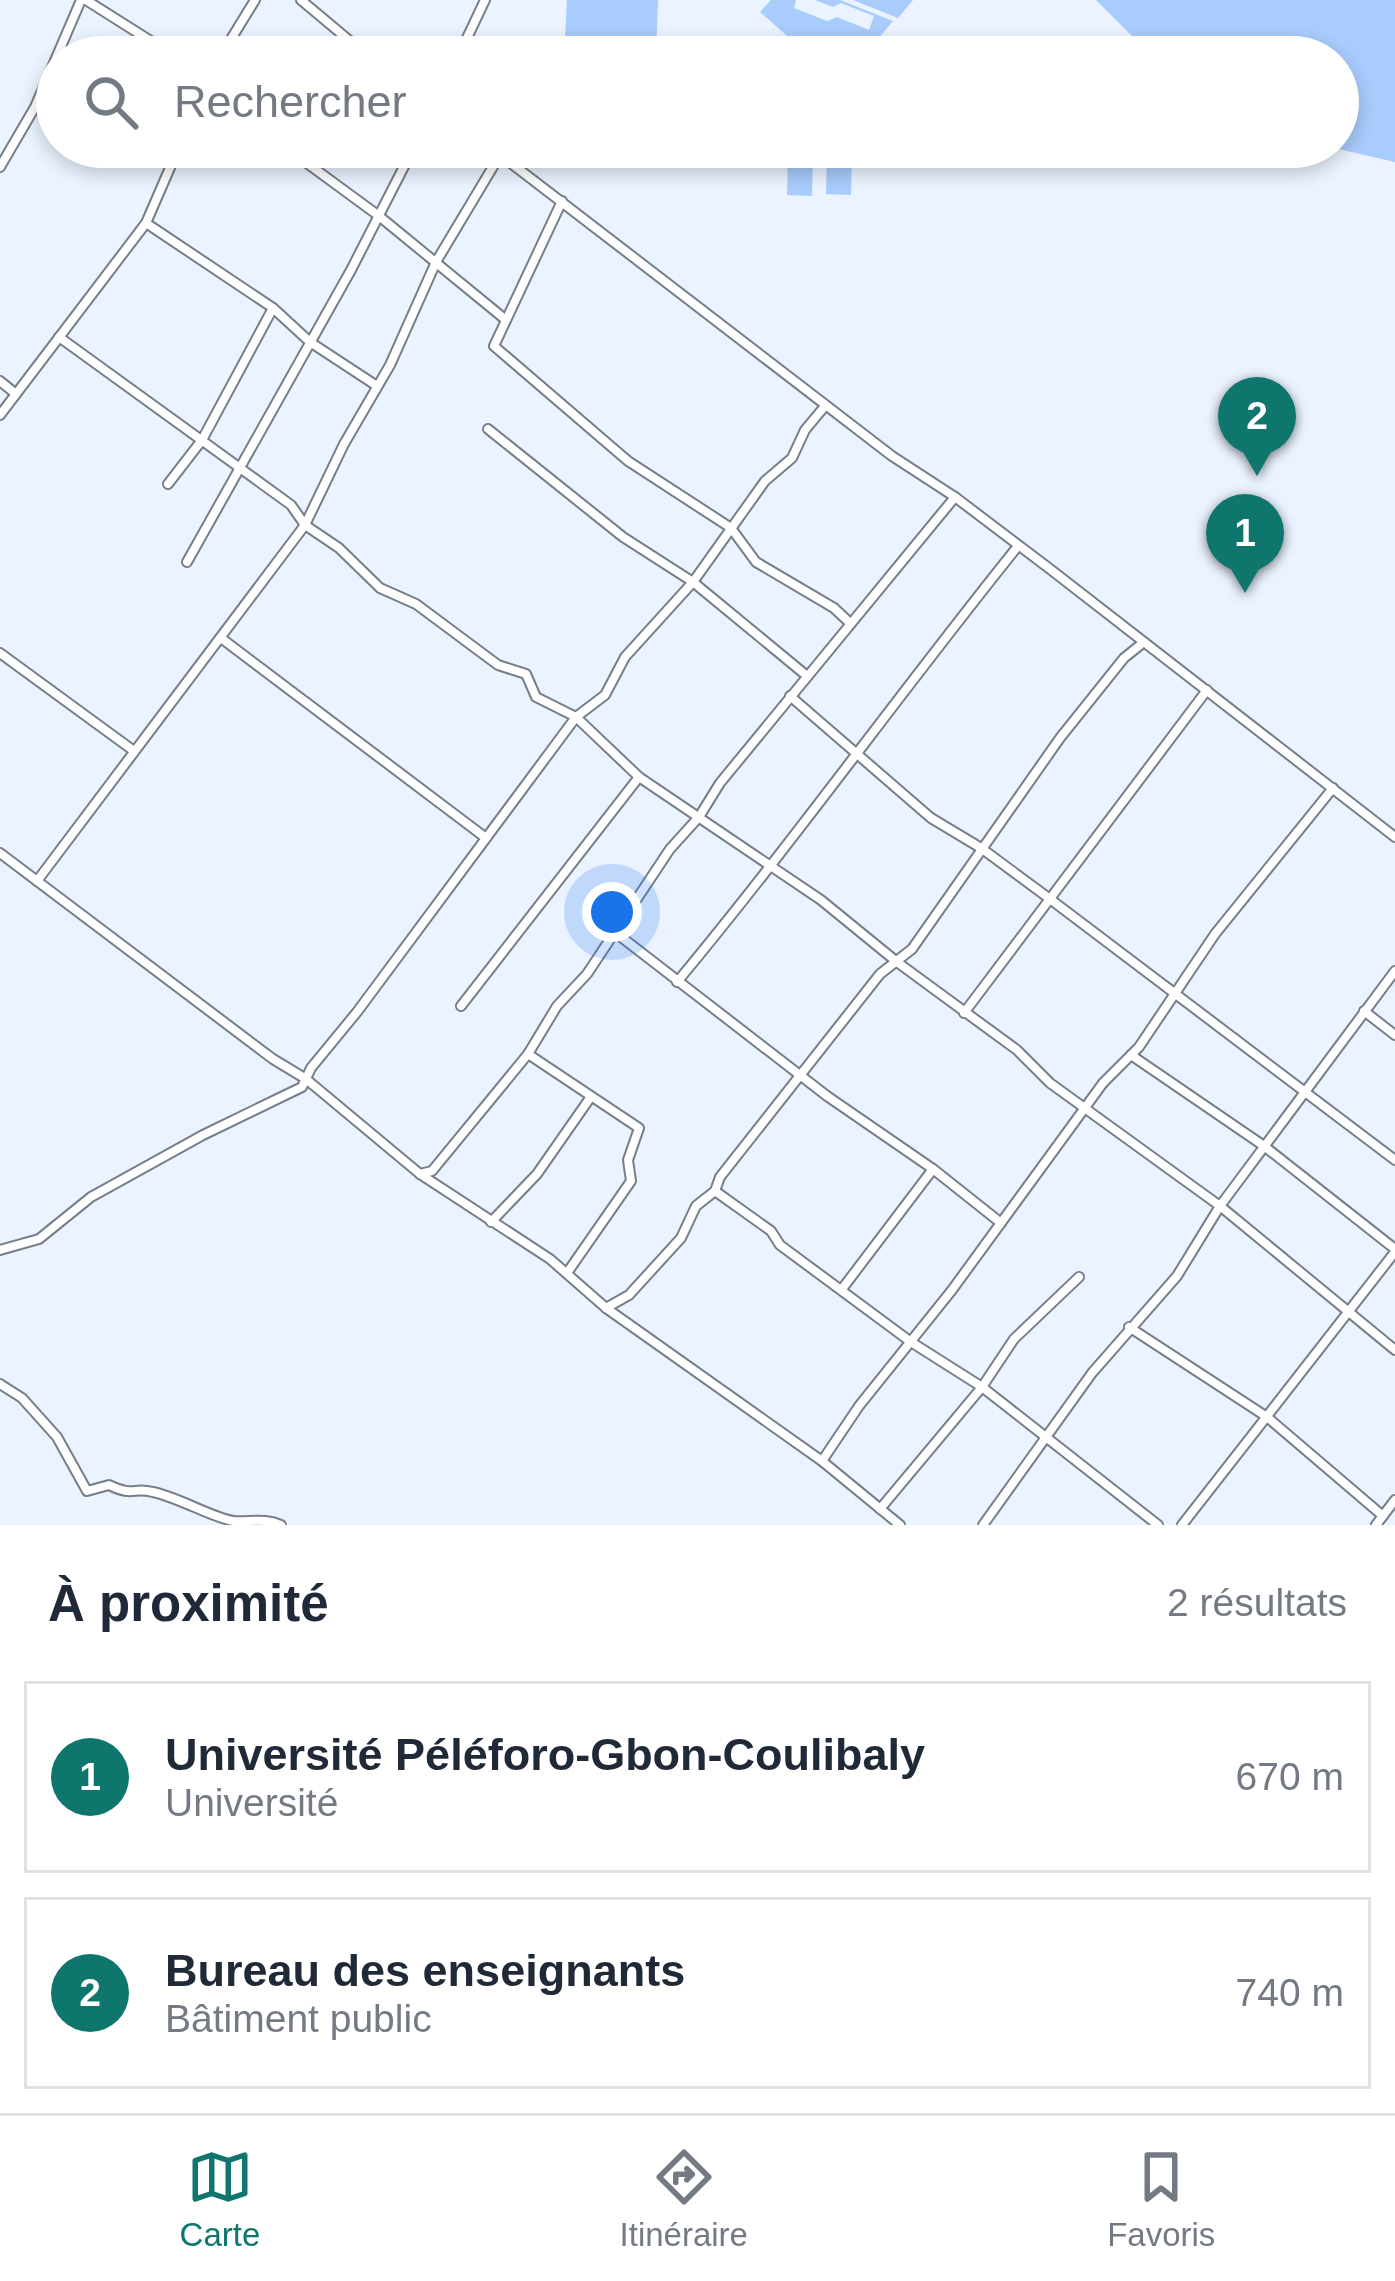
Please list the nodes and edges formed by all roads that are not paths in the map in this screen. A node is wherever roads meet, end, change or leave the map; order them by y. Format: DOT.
graph roads {
  1 [pos="84,0"];
  2 [pos="255,0"];
  3 [pos="301,0"];
  4 [pos="484,0"];
  5 [pos="68,36"];
  6 [pos="142,36"];
  7 [pos="233,36"];
  8 [pos="345,36"];
  9 [pos="468,36"];
  10 [pos="36,105"];
  11 [pos="0,167"];
  12 [pos="170,168"];
  13 [pos="314,168"];
  14 [pos="403,168"];
  15 [pos="492,168"];
  16 [pos="518,168"];
  17 [pos="562,201"];
  18 [pos="379,216"];
  19 [pos="146,223"];
  20 [pos="436,262"];
  21 [pos="272,308"];
  22 [pos="506,320"];
  23 [pos="59,337"];
  24 [pos="310,342"];
  25 [pos="0,381"];
  26 [pos="377,386"];
  27 [pos="16,394"];
  28 [pos="825,406"];
  29 [pos="0,415"];
  30 [pos="488,429"];
  31 [pos="202,440"];
  32 [pos="239,466"];
  33 [pos="168,484"];
  34 [pos="955,497"];
  35 [pos="304,525"];
  36 [pos="730,528"];
  37 [pos="1018,546"];
  38 [pos="188,562"];
  39 [pos="693,582"];
  40 [pos="850,623"];
  41 [pos="221,638"];
  42 [pos="1144,642"];
  43 [pos="0,653"];
  44 [pos="807,676"];
  45 [pos="1207,689"];
  46 [pos="790,696"];
  47 [pos="576,717"];
  48 [pos="134,751"];
  49 [pos="855,753"];
  50 [pos="639,777"];
  51 [pos="1333,788"];
  52 [pos="698,818"];
  53 [pos="1395,837"];
  54 [pos="486,838"];
  55 [pos="981,848"];
  56 [pos="0,853"];
  57 [pos="772,864"];
  58 [pos="37,880"];
  59 [pos="1050,898"];
  60 [pos="616,933"];
  61 [pos="897,962"];
  62 [pos="1395,971"];
  63 [pos="676,982"];
  64 [pos="1175,993"];
  65 [pos="461,1006"];
  66 [pos="1364,1011"];
  67 [pos="964,1013"];
  68 [pos="1395,1035"];
  69 [pos="528,1054"];
  70 [pos="1131,1054"];
  71 [pos="801,1075"];
  72 [pos="306,1079"];
  73 [pos="1303,1093"];
  74 [pos="590,1098"];
  75 [pos="1088,1108"];
  76 [pos="1264,1146"];
  77 [pos="1395,1160"];
  78 [pos="933,1169"];
  79 [pos="419,1174"];
  80 [pos="716,1191"];
  81 [pos="1220,1205"];
  82 [pos="491,1222"];
  83 [pos="1001,1223"];
  84 [pos="0,1250"];
  85 [pos="1395,1250"];
  86 [pos="566,1273"];
  87 [pos="1079,1277"];
  88 [pos="842,1289"];
  89 [pos="606,1309"];
  90 [pos="1348,1314"];
  91 [pos="1130,1327"];
  92 [pos="911,1342"];
  93 [pos="1395,1350"];
  94 [pos="0,1384"];
  95 [pos="982,1388"];
  96 [pos="1267,1417"];
  97 [pos="1047,1439"];
  98 [pos="823,1461"];
  99 [pos="1395,1500"];
  100 [pos="880,1509"];
  101 [pos="1380,1521"];
  102 [pos="281,1525"];
  103 [pos="900,1525"];
  104 [pos="983,1525"];
  105 [pos="1158,1525"];
  106 [pos="1182,1525"];
  1 -- 5 [label="street"];
  1 -- 6 [label="street"];
  2 -- 7 [label="street"];
  3 -- 8 [label="street"];
  4 -- 9 [label="street"];
  10 -- 11 [label="street"];
  12 -- 19 [label="street"];
  13 -- 18 [label="street"];
  14 -- 18 [label="street"];
  15 -- 20 [label="street"];
  16 -- 17 [label="street"];
  17 -- 22 [label="street"];
  17 -- 28 [label="street"];
  18 -- 20 [label="street"];
  18 -- 24 [label="street"];
  19 -- 21 [label="street"];
  19 -- 23 [label="street"];
  20 -- 22 [label="street"];
  20 -- 26 [label="street"];
  21 -- 24 [label="street"];
  21 -- 31 [label="street"];
  22 -- 36 [label="street"];
  23 -- 27 [label="street"];
  23 -- 31 [label="street"];
  24 -- 26 [label="street"];
  24 -- 32 [label="street"];
  25 -- 27 [label="street"];
  26 -- 35 [label="street"];
  27 -- 29 [label="street"];
  28 -- 34 [label="street"];
  28 -- 36 [label="street"];
  30 -- 39 [label="street"];
  31 -- 32 [label="street"];
  31 -- 33 [label="street"];
  32 -- 35 [label="street"];
  32 -- 38 [label="street"];
  34 -- 37 [label="street"];
  34 -- 40 [label="street"];
  35 -- 41 [label="street"];
  35 -- 47 [label="street"];
  36 -- 39 [label="street"];
  36 -- 40 [label="street"];
  37 -- 42 [label="street"];
  37 -- 49 [label="street"];
  39 -- 44 [label="street"];
  39 -- 47 [label="street"];
  40 -- 44 [label="street"];
  41 -- 48 [label="street"];
  41 -- 54 [label="street"];
  42 -- 45 [label="street"];
  42 -- 55 [label="street"];
  43 -- 48 [label="street"];
  44 -- 46 [label="street"];
  45 -- 51 [label="street"];
  45 -- 59 [label="street"];
  46 -- 49 [label="street"];
  46 -- 52 [label="street"];
  47 -- 50 [label="street"];
  47 -- 54 [label="street"];
  48 -- 58 [label="street"];
  49 -- 55 [label="street"];
  49 -- 57 [label="street"];
  50 -- 52 [label="street"];
  50 -- 65 [label="street"];
  51 -- 53 [label="street"];
  51 -- 64 [label="street"];
  52 -- 57 [label="street"];
  52 -- 60 [label="street"];
  54 -- 72 [label="street"];
  55 -- 59 [label="street"];
  55 -- 61 [label="street"];
  56 -- 58 [label="street"];
  57 -- 61 [label="street"];
  57 -- 63 [label="street"];
  58 -- 72 [label="street"];
  59 -- 64 [label="street"];
  59 -- 67 [label="street"];
  60 -- 63 [label="street"];
  60 -- 69 [label="street"];
  61 -- 67 [label="street"];
  61 -- 71 [label="street"];
  62 -- 66 [label="street"];
  63 -- 71 [label="street"];
  64 -- 70 [label="street"];
  64 -- 73 [label="street"];
  66 -- 68 [label="street"];
  66 -- 73 [label="street"];
  67 -- 75 [label="street"];
  69 -- 74 [label="street"];
  69 -- 79 [label="street"];
  70 -- 75 [label="street"];
  70 -- 76 [label="street"];
  71 -- 78 [label="street"];
  71 -- 80 [label="street"];
  72 -- 79 [label="street"];
  72 -- 84 [label="street"];
  73 -- 76 [label="street"];
  73 -- 77 [label="street"];
  74 -- 82 [label="street"];
  74 -- 86 [label="street"];
  75 -- 81 [label="street"];
  75 -- 83 [label="street"];
  76 -- 81 [label="street"];
  76 -- 85 [label="street"];
  78 -- 83 [label="street"];
  78 -- 88 [label="street"];
  79 -- 82 [label="street"];
  80 -- 88 [label="street"];
  80 -- 89 [label="street"];
  81 -- 90 [label="street"];
  81 -- 91 [label="street"];
  82 -- 86 [label="street"];
  83 -- 92 [label="street"];
  85 -- 90 [label="street"];
  86 -- 89 [label="street"];
  87 -- 95 [label="street"];
  88 -- 92 [label="street"];
  89 -- 98 [label="street"];
  90 -- 93 [label="street"];
  90 -- 96 [label="street"];
  91 -- 96 [label="street"];
  91 -- 97 [label="street"];
  92 -- 95 [label="street"];
  92 -- 98 [label="street"];
  94 -- 102 [label="street"];
  95 -- 97 [label="street"];
  95 -- 100 [label="street"];
  96 -- 101 [label="street"];
  96 -- 106 [label="street"];
  97 -- 104 [label="street"];
  97 -- 105 [label="street"];
  98 -- 100 [label="street"];
  99 -- 101 [label="street"];
  100 -- 103 [label="street"];
}
